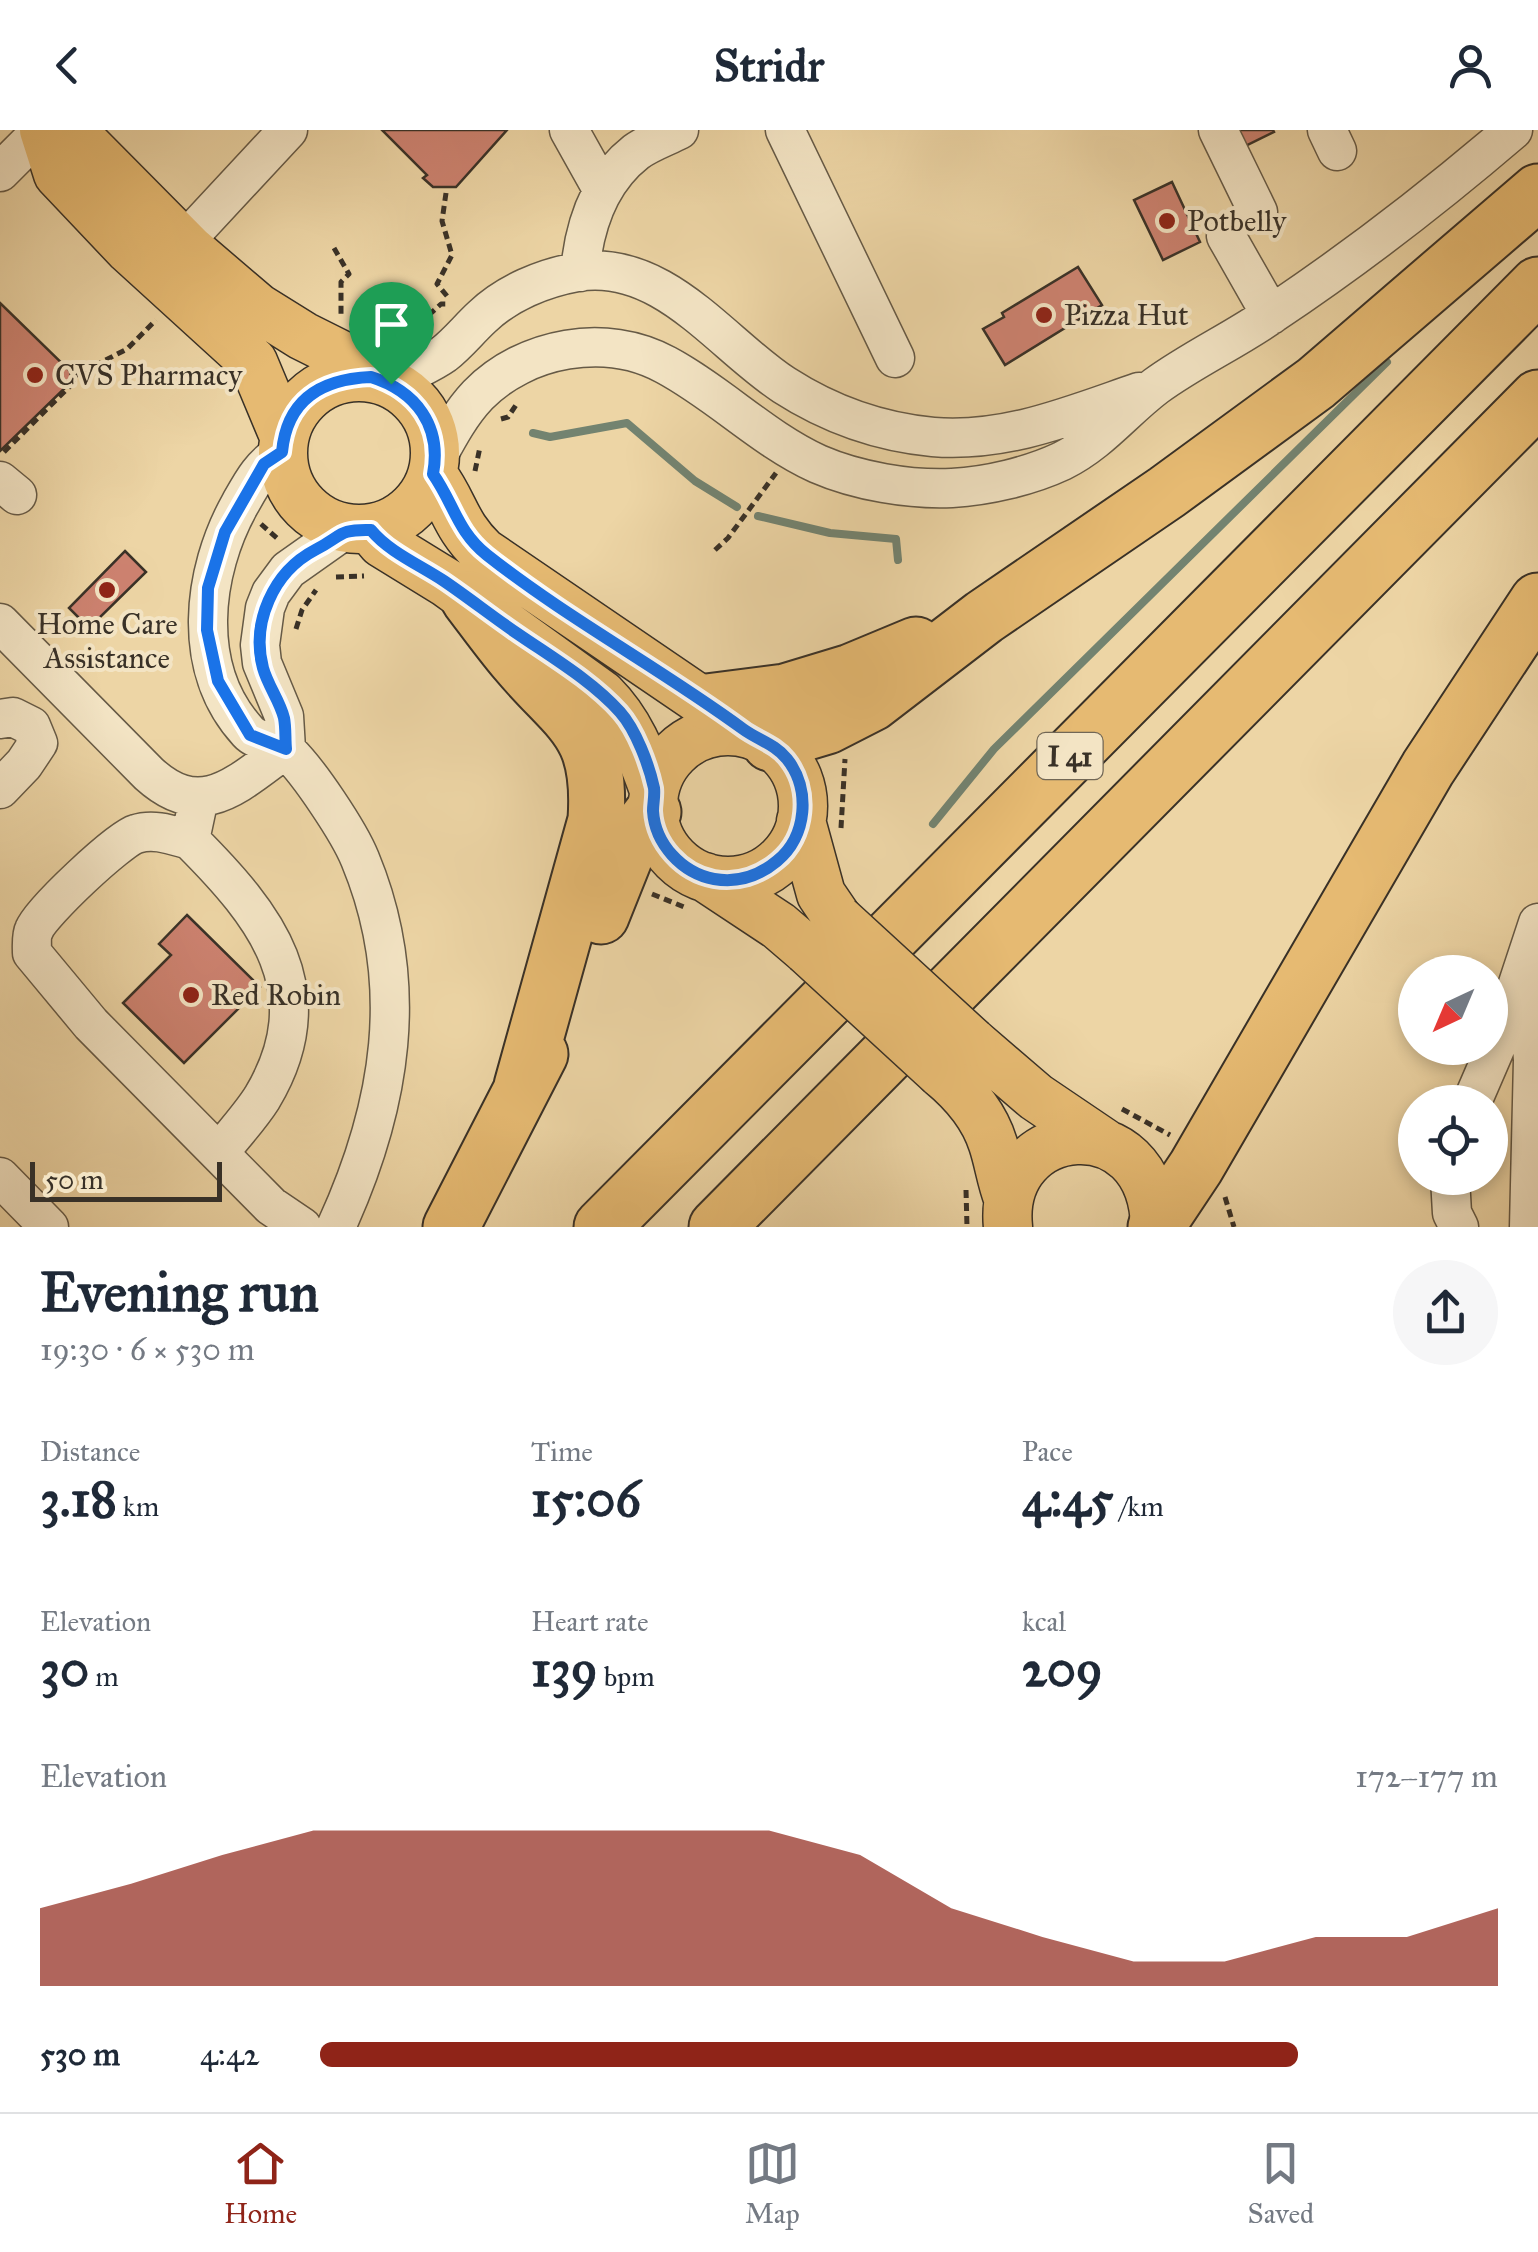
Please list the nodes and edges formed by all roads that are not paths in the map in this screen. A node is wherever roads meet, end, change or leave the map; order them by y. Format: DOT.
graph roads {
  1 [pos="44,130"];
  2 [pos="288,130"];
  3 [pos="570,130"];
  4 [pos="679,130"];
  5 [pos="786,130"];
  6 [pos="1218,130"];
  7 [pos="1513,130"];
  8 [pos="0,172"];
  9 [pos="602,189"];
  10 [pos="1538,192"];
  11 [pos="1258,212"];
  12 [pos="1226,236"];
  13 [pos="183,243"];
  14 [pos="580,272"];
  15 [pos="1538,285"];
  16 [pos="1271,315"];
  17 [pos="894,358"];
  18 [pos="379,365"];
  19 [pos="1156,386"];
  20 [pos="1538,398"];
  21 [pos="283,444"];
  22 [pos="448,469"];
  23 [pos="358,529"];
  24 [pos="469,599"];
  25 [pos="1538,601"];
  26 [pos="984,617"];
  27 [pos="0,623"];
  28 [pos="66,692"];
  29 [pos="16,722"];
  30 [pos="741,726"];
  31 [pos="286,749"];
  32 [pos="0,788"];
  33 [pos="200,798"];
  34 [pos="654,801"];
  35 [pos="820,833"];
  36 [pos="190,840"];
  37 [pos="705,877"];
  38 [pos="1538,923"];
  39 [pos="822,934"];
  40 [pos="1526,961"];
  41 [pos="956,1057"];
  42 [pos="1479,1085"];
  43 [pos="522,1086"];
  44 [pos="1104,1143"];
  45 [pos="218,1153"];
  46 [pos="1196,1167"];
  47 [pos="0,1177"];
  48 [pos="1451,1195"];
  49 [pos="1008,1212"];
  50 [pos="49,1227"];
  51 [pos="302,1227"];
  52 [pos="336,1227"];
  53 [pos="451,1227"];
  54 [pos="602,1227"];
  55 [pos="717,1227"];
  56 [pos="1156,1227"];
  57 [pos="1204,1227"];
  58 [pos="1459,1227"];
  59 [pos="1529,1227"];
  1 -- 8 [label="street"];
  1 -- 13 [label="main road"];
  1 -- 21 [label="main road"];
  2 -- 13 [label="street"];
  3 -- 9 [label="street"];
  4 -- 9 [label="street"];
  5 -- 17 [label="street"];
  6 -- 11 [label="street"];
  7 -- 16 [label="street"];
  9 -- 14 [label="street"];
  10 -- 26 [label="highway"];
  12 -- 16 [label="street"];
  13 -- 18 [label="main road"];
  14 -- 18 [label="street"];
  14 -- 19 [label="street"];
  15 -- 54 [label="highway, I 41"];
  16 -- 19 [label="street"];
  18 -- 21 [label="main road"];
  18 -- 22 [label="main road"];
  19 -- 22 [label="street"];
  20 -- 55 [label="highway, I 41"];
  21 -- 23 [label="main road"];
  21 -- 31 [label="street"];
  22 -- 23 [label="main road"];
  22 -- 30 [label="main road"];
  23 -- 24 [label="main road"];
  23 -- 31 [label="street"];
  24 -- 34 [label="main road"];
  24 -- 43 [label="highway"];
  25 -- 46 [label="highway"];
  26 -- 30 [label="highway"];
  26 -- 30 [label="highway"];
  27 -- 28 [label="street"];
  28 -- 29 [label="street"];
  28 -- 33 [label="street"];
  29 -- 32 [label="street"];
  30 -- 34 [label="main road"];
  30 -- 35 [label="main road"];
  31 -- 33 [label="street"];
  31 -- 52 [label="street"];
  33 -- 36 [label="street"];
  34 -- 37 [label="main road"];
  34 -- 43 [label="highway"];
  35 -- 37 [label="main road"];
  35 -- 39 [label="main road"];
  36 -- 45 [label="street"];
  36 -- 45 [label="street"];
  37 -- 39 [label="main road"];
  38 -- 40 [label="street"];
  39 -- 41 [label="main road, bridge"];
  40 -- 42 [label="street"];
  40 -- 59 [label="street"];
  41 -- 44 [label="main road"];
  41 -- 49 [label="main road"];
  43 -- 53 [label="highway"];
  44 -- 49 [label="main road"];
  44 -- 56 [label="main road"];
  45 -- 51 [label="street"];
  46 -- 56 [label="highway"];
  46 -- 57 [label="highway"];
  47 -- 50 [label="street"];
  48 -- 58 [label="street"];
}
